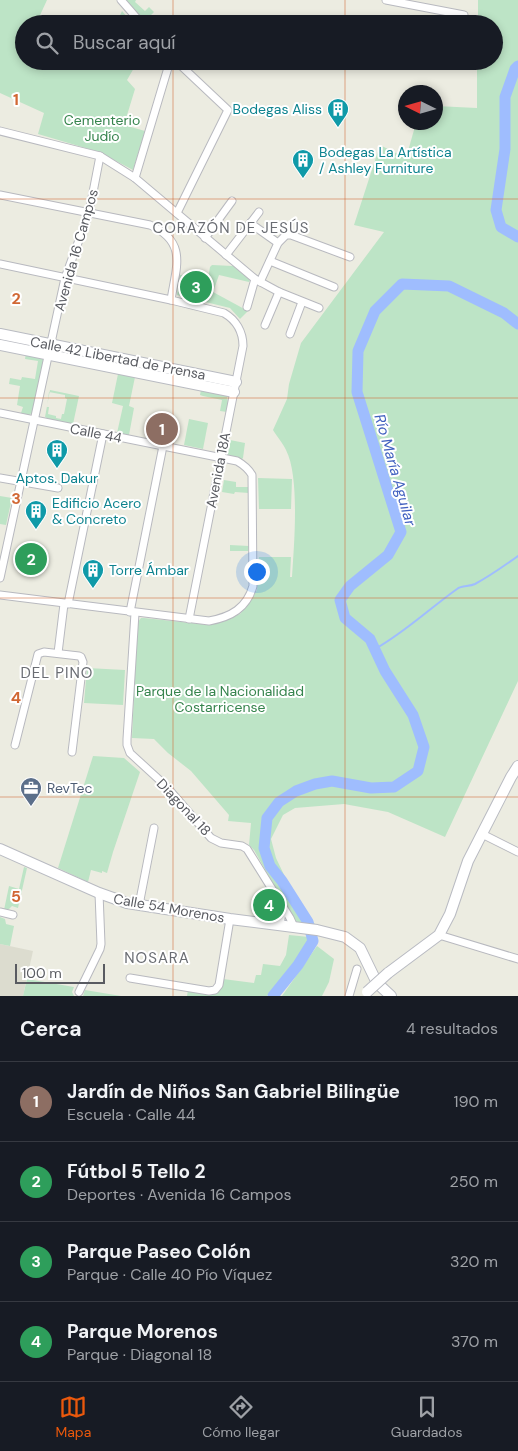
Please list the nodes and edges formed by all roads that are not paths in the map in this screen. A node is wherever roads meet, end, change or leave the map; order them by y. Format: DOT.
graph roads {
  1 [pos="121,0"];
  2 [pos="386,0"];
  3 [pos="134,15"];
  4 [pos="464,15"];
  5 [pos="167,70"];
  6 [pos="186,70"];
  7 [pos="0,131"];
  8 [pos="100,156"];
  9 [pos="135,178"];
  10 [pos="0,195"];
  11 [pos="232,201"];
  12 [pos="259,212"];
  13 [pos="176,213"];
  14 [pos="89,214"];
  15 [pos="250,223"];
  16 [pos="205,238"];
  17 [pos="278,243"];
  18 [pos="226,255"];
  19 [pos="350,256"];
  20 [pos="270,262"];
  21 [pos="0,264"];
  22 [pos="65,278"];
  23 [pos="257,281"];
  24 [pos="334,287"];
  25 [pos="279,292"];
  26 [pos="170,300"];
  27 [pos="302,302"];
  28 [pos="248,307"];
  29 [pos="319,308"];
  30 [pos="265,325"];
  31 [pos="0,334"];
  32 [pos="290,334"];
  33 [pos="0,345"];
  34 [pos="50,349"];
  35 [pos="235,387"];
  36 [pos="0,413"];
  37 [pos="34,420"];
  38 [pos="103,434"];
  39 [pos="163,446"];
  40 [pos="220,458"];
  41 [pos="0,478"];
  42 [pos="20,482"];
  43 [pos="58,488"];
  44 [pos="0,578"];
  45 [pos="0,595"];
  46 [pos="66,604"];
  47 [pos="132,612"];
  48 [pos="189,619"];
  49 [pos="58,653"];
  50 [pos="15,744"];
  51 [pos="72,752"];
  52 [pos="518,766"];
  53 [pos="154,828"];
  54 [pos="482,834"];
  55 [pos="0,848"];
  56 [pos="518,852"];
  57 [pos="99,894"];
  58 [pos="279,900"];
  59 [pos="140,905"];
  60 [pos="0,912"];
  61 [pos="13,915"];
  62 [pos="230,919"];
  63 [pos="280,925"];
  64 [pos="298,928"];
  65 [pos="439,935"];
  66 [pos="518,959"];
  67 [pos="357,969"];
  68 [pos="130,978"];
  69 [pos="79,992"];
  70 [pos="365,994"];
  71 [pos="349,996"];
  72 [pos="391,996"];
  1 -- 3 [label="street"];
  2 -- 4 [label="street"];
  5 -- 9 [label="street"];
  6 -- 13 [label="street"];
  7 -- 8 [label="street"];
  8 -- 9 [label="street"];
  8 -- 14 [label="street, Avenida 16 Campos"];
  9 -- 13 [label="street"];
  10 -- 14 [label="street"];
  11 -- 16 [label="street"];
  12 -- 15 [label="street"];
  13 -- 16 [label="street"];
  14 -- 22 [label="street, Avenida 16 Campos"];
  14 -- 26 [label="street"];
  15 -- 17 [label="street"];
  15 -- 18 [label="street"];
  16 -- 18 [label="street"];
  17 -- 19 [label="street"];
  17 -- 20 [label="street"];
  18 -- 23 [label="street"];
  20 -- 23 [label="street"];
  20 -- 24 [label="street"];
  21 -- 22 [label="street"];
  22 -- 26 [label="street"];
  22 -- 34 [label="street, Avenida 16 Campos"];
  23 -- 25 [label="street"];
  23 -- 28 [label="street"];
  25 -- 27 [label="street"];
  25 -- 30 [label="street"];
  26 -- 35 [label="street, Avenida 18A"];
  27 -- 29 [label="street"];
  27 -- 32 [label="street"];
  31 -- 34 [label="main road, Calle 42 Libertad de Prensa"];
  33 -- 34 [label="main road, Calle 42 Libertad de Prensa"];
  34 -- 35 [label="main road, Calle 42 Libertad de Prensa"];
  34 -- 37 [label="street, Avenida 16 Campos"];
  35 -- 40 [label="street, Avenida 18A"];
  36 -- 37 [label="street, Calle 44"];
  37 -- 38 [label="street, Calle 44"];
  37 -- 42 [label="street, Avenida 16 Campos"];
  38 -- 39 [label="street, Calle 44"];
  38 -- 46 [label="street"];
  39 -- 40 [label="street, Calle 44"];
  39 -- 47 [label="street"];
  40 -- 48 [label="street, Avenida 18A"];
  40 -- 48 [label="street, Calle 44"];
  41 -- 42 [label="street"];
  42 -- 43 [label="street"];
  42 -- 44 [label="street, Avenida 16 Campos"];
  45 -- 46 [label="street"];
  46 -- 47 [label="street"];
  46 -- 49 [label="street"];
  47 -- 48 [label="street"];
  47 -- 58 [label="street, Diagonal 18"];
  49 -- 50 [label="street"];
  49 -- 51 [label="street"];
  52 -- 54 [label="main road"];
  53 -- 59 [label="street"];
  54 -- 56 [label="street"];
  54 -- 65 [label="main road"];
  55 -- 57 [label="main road, Calle 54 Morenos"];
  57 -- 59 [label="main road, Calle 54 Morenos"];
  57 -- 69 [label="street"];
  58 -- 63 [label="street"];
  58 -- 64 [label="street, Diagonal 18"];
  59 -- 62 [label="main road, Calle 54 Morenos"];
  60 -- 61 [label="street"];
  62 -- 63 [label="main road, Calle 54 Morenos"];
  62 -- 68 [label="street"];
  63 -- 64 [label="main road, Calle 54 Morenos"];
  64 -- 72 [label="main road, Calle 54 Morenos"];
  65 -- 66 [label="street"];
  65 -- 70 [label="main road, bridge"];
  67 -- 71 [label="street"];
}
